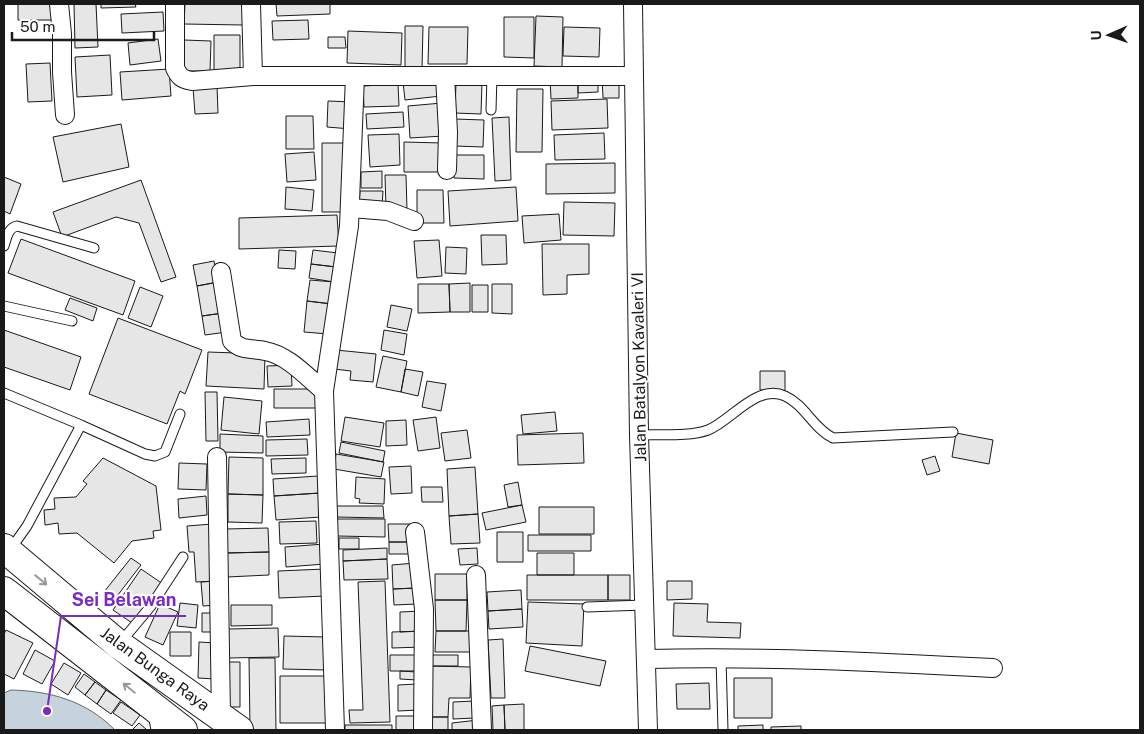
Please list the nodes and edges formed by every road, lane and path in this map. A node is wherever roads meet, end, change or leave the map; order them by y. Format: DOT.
graph roads {
  1 [pos="60,4"];
  2 [pos="175,4"];
  3 [pos="251,4"];
  4 [pos="634,4"];
  5 [pos="253,76"];
  6 [pos="355,76"];
  7 [pos="445,76"];
  8 [pos="492,76"];
  9 [pos="634,76"];
  10 [pos="491,110"];
  11 [pos="65,115"];
  12 [pos="447,170"];
  13 [pos="351,208"];
  14 [pos="414,220"];
  15 [pos="4,246"];
  16 [pos="94,248"];
  17 [pos="220,272"];
  18 [pos="4,306"];
  19 [pos="72,321"];
  20 [pos="324,390"];
  21 [pos="4,392"];
  22 [pos="180,414"];
  23 [pos="81,425"];
  24 [pos="953,432"];
  25 [pos="639,435"];
  26 [pos="217,457"];
  27 [pos="415,532"];
  28 [pos="6,550"];
  29 [pos="183,557"];
  30 [pos="476,575"];
  31 [pos="4,591"];
  32 [pos="644,605"];
  33 [pos="587,607"];
  34 [pos="113,657"];
  35 [pos="721,658"];
  36 [pos="647,659"];
  37 [pos="993,668"];
  38 [pos="154,718"];
  39 [pos="230,723"];
  40 [pos="183,730"];
  41 [pos="336,730"];
  42 [pos="423,730"];
  43 [pos="482,730"];
  44 [pos="648,730"];
  45 [pos="723,730"];
  1 -- 11 [label="street"];
  2 -- 5 [label="street"];
  3 -- 5 [label="street"];
  4 -- 9 [label="street, Jalan Batalyon Kavaleri VI"];
  5 -- 6 [label="street"];
  6 -- 7 [label="street"];
  6 -- 13 [label="street"];
  7 -- 8 [label="street"];
  7 -- 12 [label="street"];
  8 -- 9 [label="street"];
  8 -- 10 [label="lane"];
  9 -- 25 [label="street, Jalan Batalyon Kavaleri VI"];
  13 -- 14 [label="street"];
  13 -- 20 [label="street"];
  15 -- 16 [label="lane"];
  17 -- 20 [label="street"];
  18 -- 19 [label="lane"];
  20 -- 41 [label="street"];
  21 -- 23 [label="lane"];
  22 -- 23 [label="lane"];
  23 -- 28 [label="lane"];
  24 -- 25 [label="lane"];
  25 -- 32 [label="street, Jalan Batalyon Kavaleri VI"];
  26 -- 39 [label="street"];
  27 -- 42 [label="street"];
  28 -- 34 [label="main road, Jalan Bunga Raya, one-way"];
  29 -- 34 [label="lane"];
  30 -- 43 [label="street"];
  31 -- 34 [label="main road, Jalan Bunga Raya"];
  32 -- 33 [label="lane"];
  32 -- 36 [label="street, Jalan Batalyon Kavaleri VI"];
  38 -- 34 [label="main road, Jalan Bunga Raya, one-way"];
  34 -- 39 [label="main road, Jalan Bunga Raya"];
  35 -- 36 [label="street"];
  35 -- 37 [label="street"];
  35 -- 45 [label="lane"];
  36 -- 44 [label="street, Jalan Batalyon Kavaleri VI"];
  38 -- 40 [label="main road, Jalan Bunga Raya"];
}
